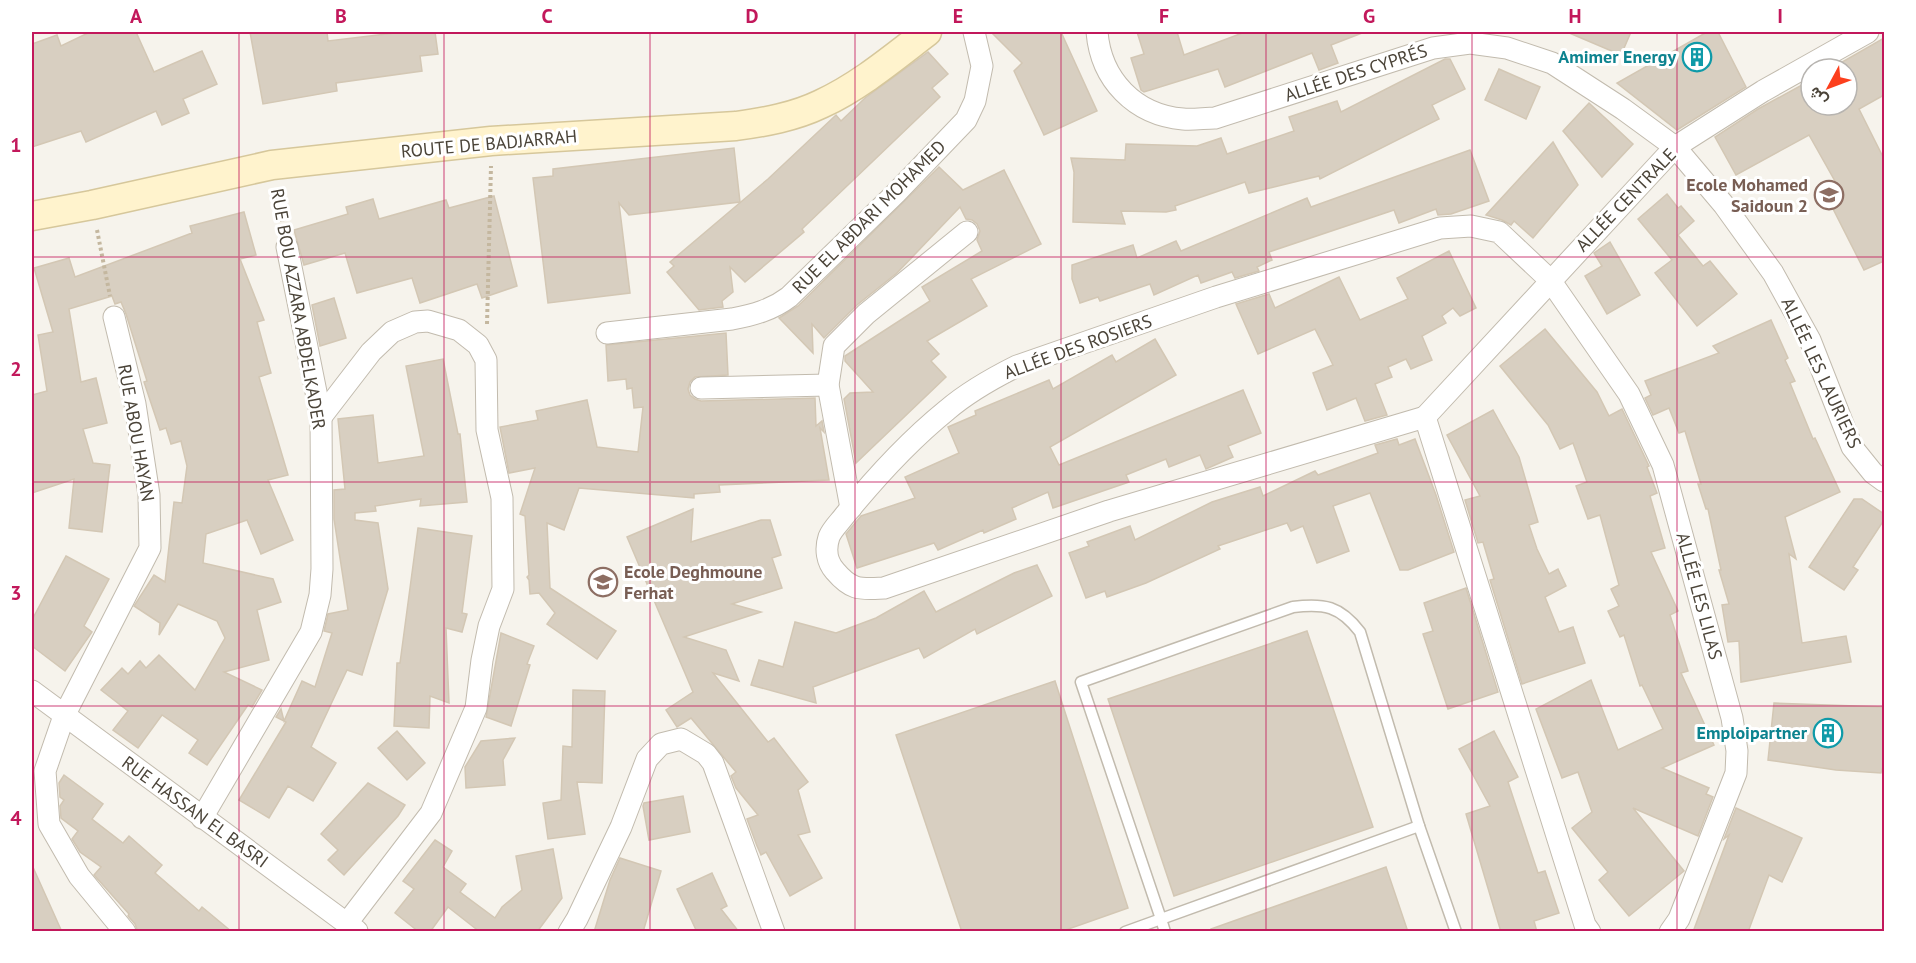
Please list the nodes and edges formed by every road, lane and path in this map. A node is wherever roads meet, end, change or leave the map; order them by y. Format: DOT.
graph roads {
  1 [pos="927,32"];
  2 [pos="974,32"];
  3 [pos="1097,32"];
  4 [pos="1868,32"];
  5 [pos="491,141"];
  6 [pos="1675,147"];
  7 [pos="272,165"];
  8 [pos="92,205"];
  9 [pos="32,216"];
  10 [pos="967,232"];
  11 [pos="287,247"];
  12 [pos="1550,280"];
  13 [pos="114,317"];
  14 [pos="607,333"];
  15 [pos="486,360"];
  16 [pos="828,385"];
  17 [pos="701,388"];
  18 [pos="321,417"];
  19 [pos="1425,417"];
  20 [pos="1884,481"];
  21 [pos="851,508"];
  22 [pos="32,691"];
  23 [pos="64,716"];
  24 [pos="202,818"];
  25 [pos="1419,826"];
  26 [pos="1161,919"];
  27 [pos="352,927"];
  28 [pos="125,932"];
  29 [pos="569,932"];
  30 [pos="774,932"];
  31 [pos="1125,932"];
  32 [pos="1165,932"];
  33 [pos="1456,932"];
  34 [pos="1590,932"];
  35 [pos="1670,932"];
  1 -- 5 [label="main road, ROUTE DE BADJARRAH"];
  2 -- 14 [label="street, RUE EL ABDARI MOHAMED"];
  3 -- 6 [label="street, ALLÉE DES CYPRÉS"];
  4 -- 6 [label="street, ALLÉE CENTRALE"];
  5 -- 7 [label="main road, ROUTE DE BADJARRAH"];
  5 -- 15 [label="path"];
  6 -- 12 [label="street, ALLÉE CENTRALE"];
  6 -- 20 [label="street, ALLÉE LES LAURIERS"];
  7 -- 8 [label="main road, ROUTE DE BADJARRAH"];
  7 -- 11 [label="path, RUE BOU AZZARA ABDELKADER"];
  8 -- 9 [label="main road, ROUTE DE BADJARRAH"];
  8 -- 13 [label="path"];
  10 -- 16 [label="street"];
  11 -- 18 [label="street, RUE BOU AZZARA ABDELKADER"];
  12 -- 19 [label="street, ALLÉE CENTRALE"];
  12 -- 21 [label="street, ALLÉE DES ROSIERS"];
  12 -- 35 [label="street, ALLÉE LES LILAS"];
  13 -- 23 [label="street, RUE ABOU HAYAN"];
  15 -- 18 [label="street"];
  15 -- 27 [label="street"];
  16 -- 17 [label="street"];
  16 -- 21 [label="street"];
  18 -- 24 [label="street, RUE BOU AZZARA ABDELKADER"];
  19 -- 21 [label="street, ALLÉE DES ROSIERS"];
  19 -- 34 [label="street"];
  22 -- 23 [label="street, RUE HASSAN EL BASRI"];
  23 -- 24 [label="street, RUE HASSAN EL BASRI"];
  23 -- 28 [label="street, RUE ABOU HAYAN"];
  24 -- 27 [label="street, RUE HASSAN EL BASRI"];
  25 -- 26 [label="lane"];
  25 -- 26 [label="lane"];
  25 -- 33 [label="lane"];
  26 -- 31 [label="lane"];
  26 -- 32 [label="lane"];
  29 -- 30 [label="street"];
}
